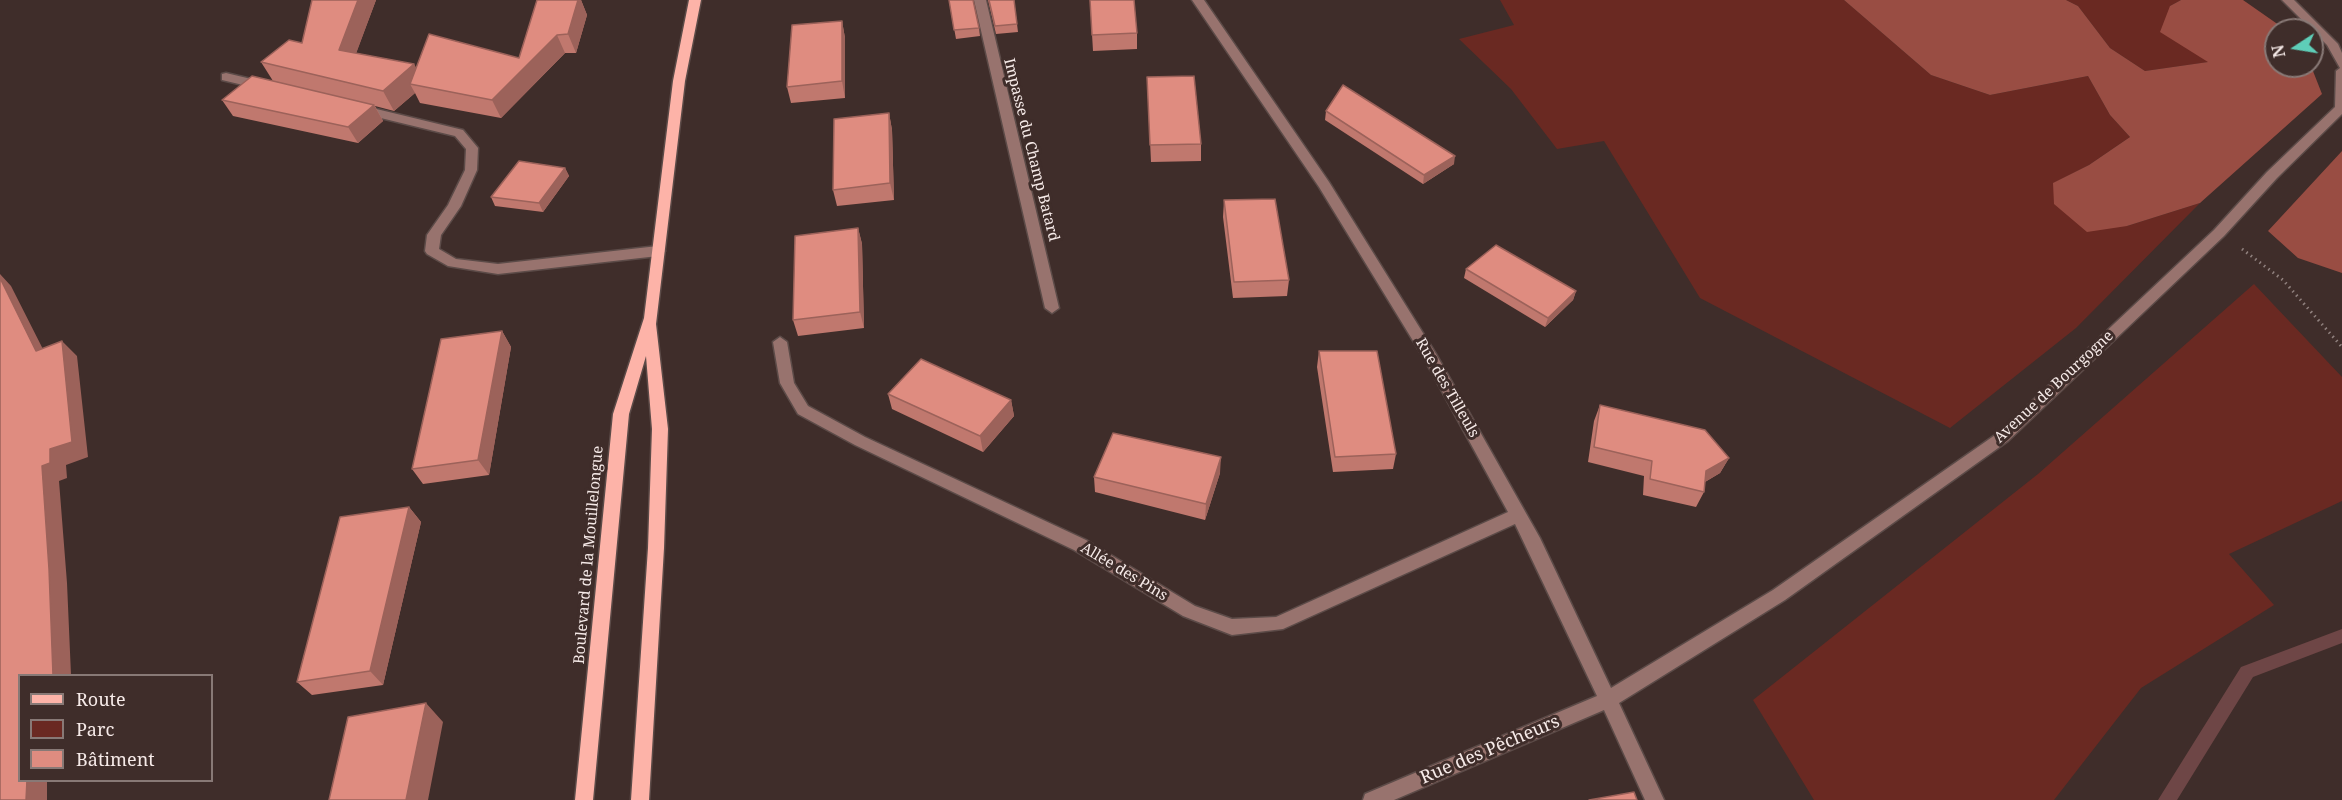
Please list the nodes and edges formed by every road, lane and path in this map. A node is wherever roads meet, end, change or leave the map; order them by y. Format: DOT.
graph roads {
  1 [pos="695,0"];
  2 [pos="980,0"];
  3 [pos="1198,0"];
  4 [pos="2288,0"];
  5 [pos="2342,65"];
  6 [pos="2342,71"];
  7 [pos="226,77"];
  8 [pos="272,88"];
  9 [pos="342,105"];
  10 [pos="2219,233"];
  11 [pos="658,251"];
  12 [pos="1052,308"];
  13 [pos="651,318"];
  14 [pos="780,342"];
  15 [pos="2342,347"];
  16 [pos="1518,515"];
  17 [pos="1608,700"];
  18 [pos="586,798"];
  19 [pos="640,800"];
  20 [pos="1372,800"];
  21 [pos="1655,800"];
  1 -- 11 [label="main road, Boulevard de la Mouillelongue"];
  2 -- 12 [label="street, Impasse du Champ Batard"];
  3 -- 16 [label="street, Rue des Tilleuls"];
  4 -- 5 [label="street"];
  6 -- 10 [label="street, Avenue de Bourgogne"];
  7 -- 8 [label="street"];
  9 -- 11 [label="street"];
  10 -- 15 [label="path"];
  10 -- 17 [label="street, Avenue de Bourgogne"];
  11 -- 13 [label="main road, Boulevard de la Mouillelongue"];
  13 -- 18 [label="main road, Boulevard de la Mouillelongue"];
  13 -- 19 [label="main road, Boulevard de la Mouillelongue"];
  14 -- 16 [label="street, Allée des Pins"];
  16 -- 17 [label="street, Rue des Tilleuls"];
  17 -- 20 [label="street, Rue des Pêcheurs"];
  17 -- 21 [label="street, Rue des Tilleuls"];
}
